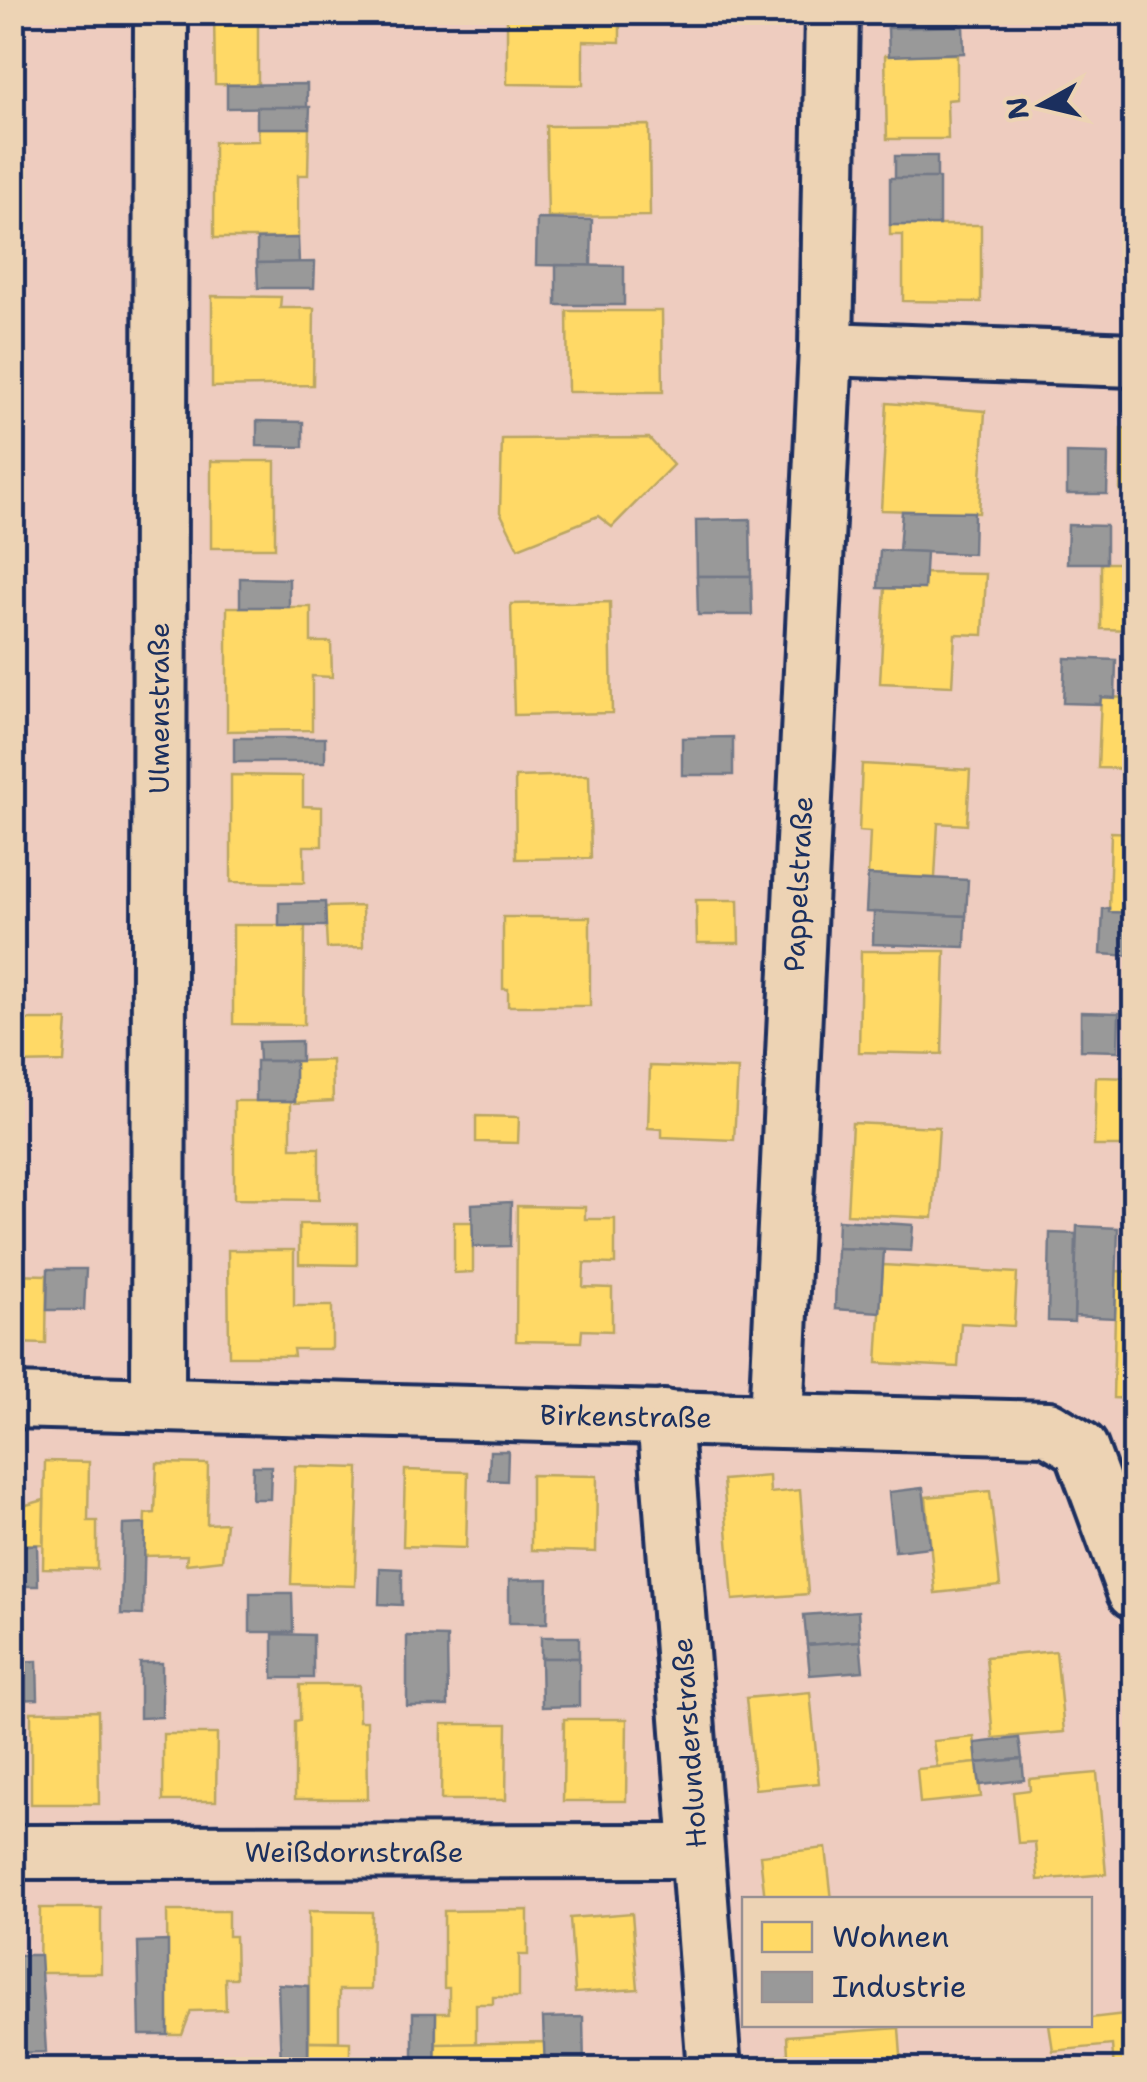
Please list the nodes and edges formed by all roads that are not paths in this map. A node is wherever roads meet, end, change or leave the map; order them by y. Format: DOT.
graph roads {
  1 [pos="161,12"];
  2 [pos="832,12"];
  3 [pos="826,350"];
  4 [pos="1134,360"];
  5 [pos="12,1401"];
  6 [pos="158,1404"];
  7 [pos="664,1417"];
  8 [pos="776,1418"];
  9 [pos="1134,1592"];
  10 [pos="696,1851"];
  11 [pos="12,1852"];
  12 [pos="714,2070"];
  1 -- 6 [label="street, Ulmenstraße"];
  2 -- 3 [label="street, Pappelstraße"];
  3 -- 4 [label="street"];
  3 -- 8 [label="street, Pappelstraße"];
  5 -- 6 [label="street, Birkenstraße"];
  6 -- 7 [label="street, Birkenstraße"];
  7 -- 8 [label="street, Birkenstraße"];
  7 -- 10 [label="street, Holunderstraße"];
  8 -- 9 [label="street, Birkenstraße"];
  10 -- 11 [label="street, Weißdornstraße"];
  10 -- 12 [label="street, Holunderstraße"];
}
